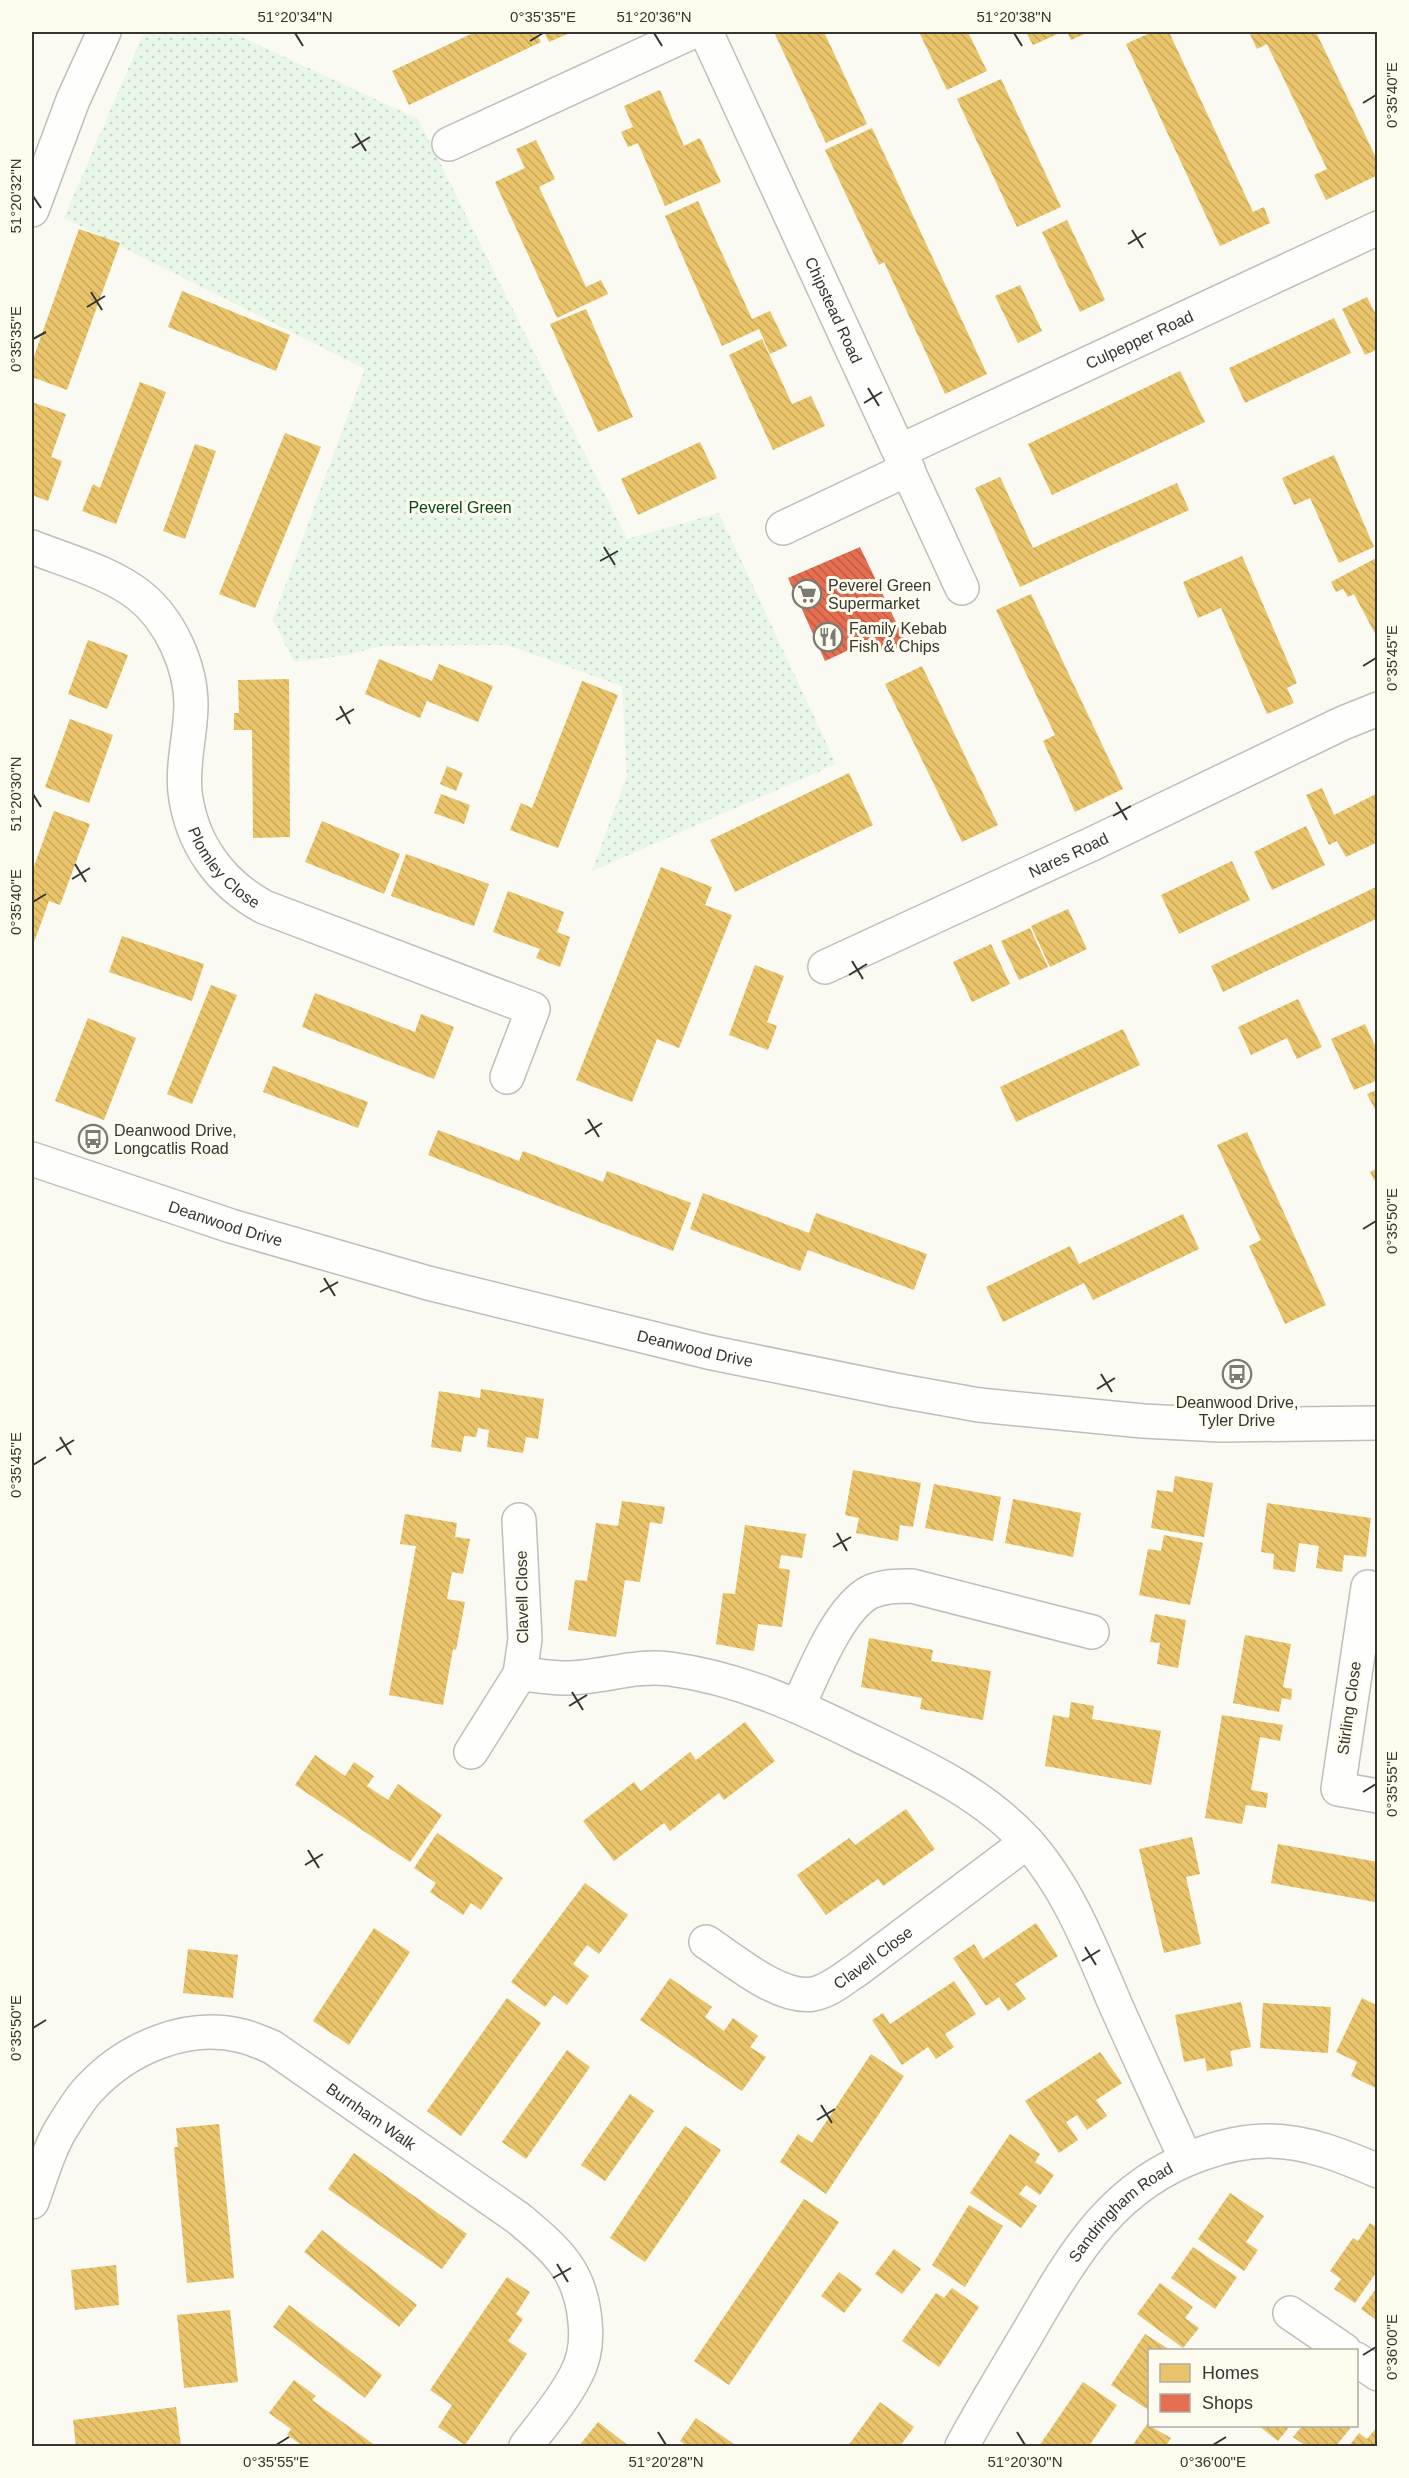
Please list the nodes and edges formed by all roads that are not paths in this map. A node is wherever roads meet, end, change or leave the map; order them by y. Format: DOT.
graph roads {
  1 [pos="104,32"];
  2 [pos="692,32"];
  3 [pos="706,32"];
  4 [pos="449,144"];
  5 [pos="32,210"];
  6 [pos="1377,228"];
  7 [pos="904,460"];
  8 [pos="783,528"];
  9 [pos="32,547"];
  10 [pos="962,588"];
  11 [pos="1377,709"];
  12 [pos="825,966"];
  13 [pos="507,1077"];
  14 [pos="32,1159"];
  15 [pos="1377,1423"];
  16 [pos="519,1520"];
  17 [pos="1368,1587"];
  18 [pos="1092,1632"];
  19 [pos="520,1674"];
  20 [pos="798,1706"];
  21 [pos="471,1752"];
  22 [pos="1377,1796"];
  23 [pos="1027,1842"];
  24 [pos="706,1942"];
  25 [pos="1186,2159"];
  26 [pos="1377,2171"];
  27 [pos="32,2202"];
  28 [pos="1290,2313"];
  29 [pos="1343,2349"];
  30 [pos="1358,2360"];
  31 [pos="1377,2374"];
  32 [pos="526,2446"];
  33 [pos="962,2446"];
  1 -- 5 [label="street"];
  2 -- 4 [label="street"];
  3 -- 7 [label="street, Chipstead Road"];
  6 -- 7 [label="street, Culpepper Road"];
  7 -- 8 [label="street, Culpepper Road"];
  7 -- 10 [label="street, Chipstead Road"];
  9 -- 13 [label="street, Plomley Close"];
  11 -- 12 [label="street, Nares Road"];
  14 -- 15 [label="street, Deanwood Drive"];
  16 -- 19 [label="street, Clavell Close"];
  17 -- 22 [label="street, Stirling Close"];
  18 -- 20 [label="street"];
  19 -- 20 [label="street"];
  19 -- 21 [label="street, Clavell Close"];
  20 -- 23 [label="street"];
  23 -- 24 [label="street, Clavell Close"];
  23 -- 25 [label="street"];
  25 -- 26 [label="street, Sandringham Road"];
  25 -- 33 [label="street, Sandringham Road"];
  27 -- 32 [label="street, Burnham Walk"];
  28 -- 29 [label="street"];
  30 -- 31 [label="street"];
}
